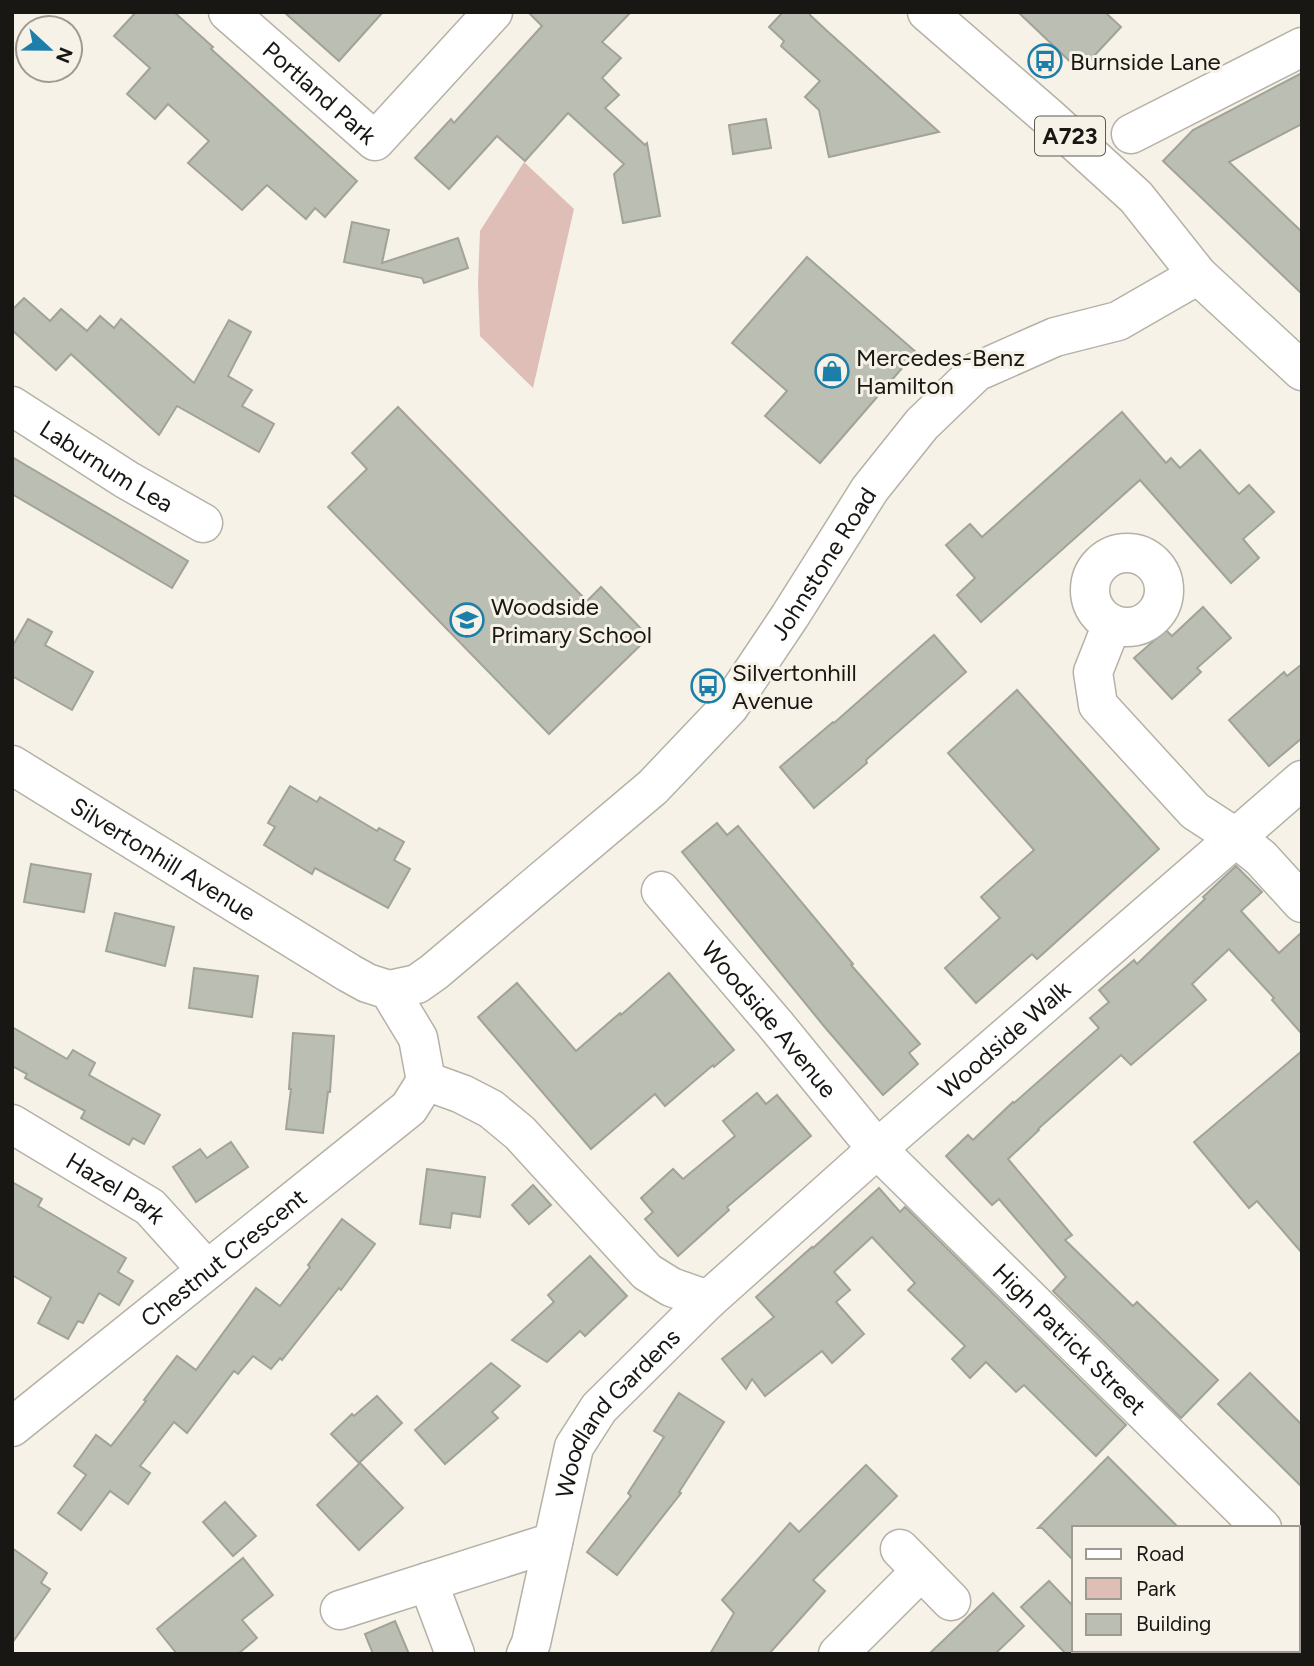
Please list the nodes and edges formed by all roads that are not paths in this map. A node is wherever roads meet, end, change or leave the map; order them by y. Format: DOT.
graph roads {
  1 [pos="229,12"];
  2 [pos="493,12"];
  3 [pos="927,12"];
  4 [pos="1302,47"];
  5 [pos="1131,134"];
  6 [pos="1198,275"];
  7 [pos="1302,371"];
  8 [pos="12,406"];
  9 [pos="202,523"];
  10 [pos="1112,624"];
  11 [pos="12,765"];
  12 [pos="1302,780"];
  13 [pos="1235,837"];
  14 [pos="661,891"];
  15 [pos="1302,903"];
  16 [pos="389,990"];
  17 [pos="426,1081"];
  18 [pos="12,1124"];
  19 [pos="877,1149"];
  20 [pos="208,1270"];
  21 [pos="708,1300"];
  22 [pos="12,1427"];
  23 [pos="1260,1526"];
  24 [pos="553,1542"];
  25 [pos="428,1582"];
  26 [pos="951,1601"];
  27 [pos="340,1610"];
  28 [pos="455,1654"];
  29 [pos="526,1654"];
  30 [pos="838,1654"];
  1 -- 2 [label="street, Portland Park"];
  3 -- 6 [label="street, A723"];
  4 -- 5 [label="street"];
  6 -- 7 [label="street, A723"];
  6 -- 16 [label="street, Johnstone Road"];
  8 -- 9 [label="street, Laburnum Lea"];
  10 -- 13 [label="street"];
  11 -- 16 [label="street, Silvertonhill Avenue"];
  12 -- 13 [label="street, Woodside Walk"];
  13 -- 15 [label="street"];
  13 -- 19 [label="street, Woodside Walk"];
  14 -- 19 [label="street, Woodside Avenue"];
  16 -- 17 [label="street"];
  17 -- 20 [label="street, Chestnut Crescent"];
  17 -- 21 [label="street"];
  18 -- 20 [label="street, Hazel Park"];
  19 -- 21 [label="street, Woodside Walk"];
  19 -- 23 [label="street, High Patrick Street"];
  20 -- 22 [label="street, Chestnut Crescent"];
  21 -- 24 [label="street, Woodland Gardens"];
  24 -- 25 [label="street"];
  24 -- 29 [label="street, Woodland Gardens"];
  25 -- 27 [label="street"];
  25 -- 28 [label="street"];
  26 -- 30 [label="street"];
}
